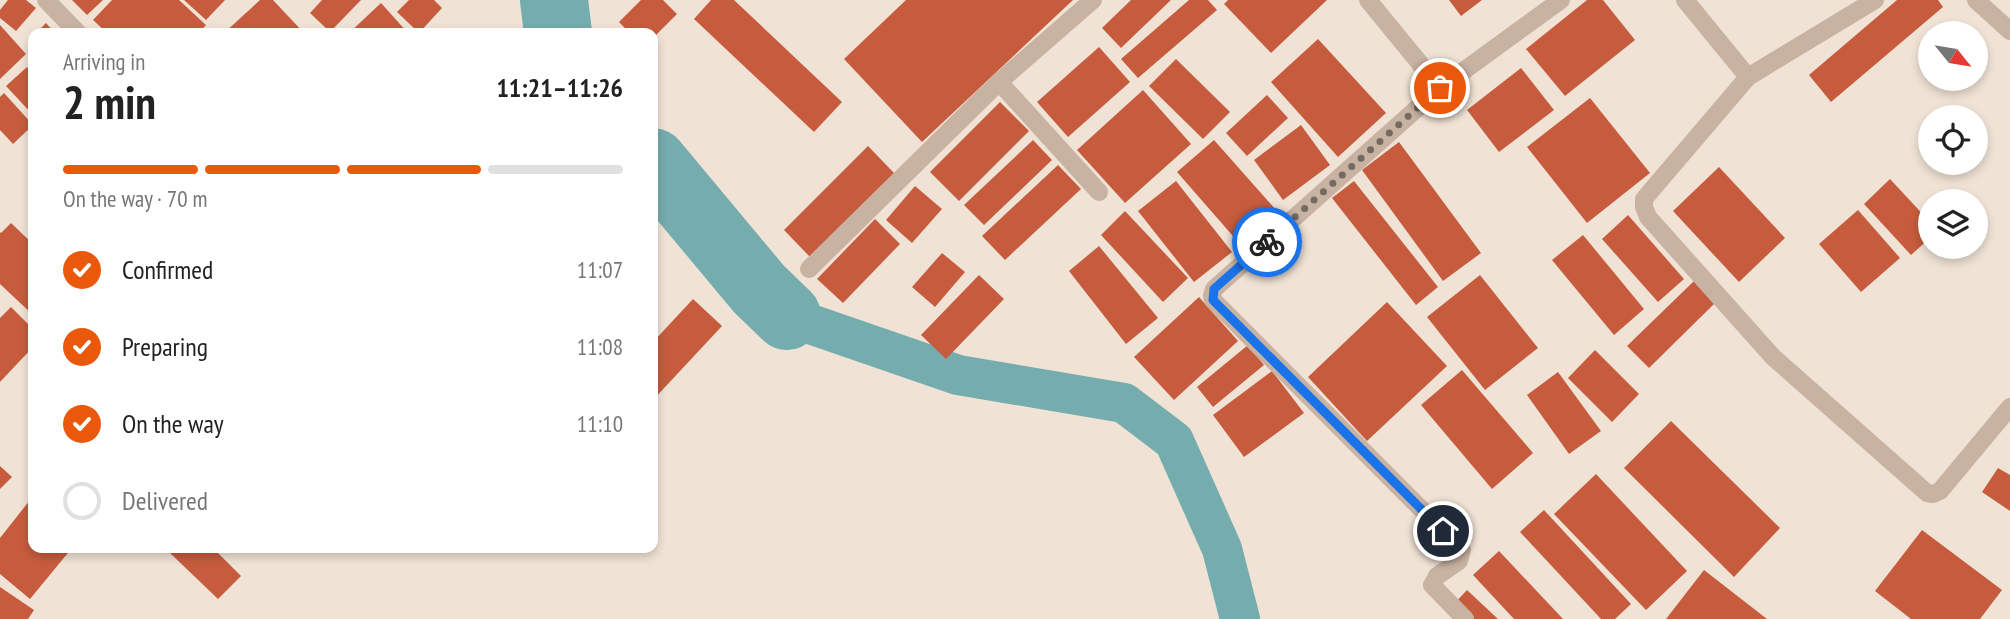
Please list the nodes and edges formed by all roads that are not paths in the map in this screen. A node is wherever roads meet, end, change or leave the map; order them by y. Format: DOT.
graph roads {
  1 [pos="46,0"];
  2 [pos="1093,0"];
  3 [pos="1368,0"];
  4 [pos="1562,0"];
  5 [pos="1685,0"];
  6 [pos="1875,0"];
  7 [pos="1976,0"];
  8 [pos="73,28"];
  9 [pos="2010,32"];
  10 [pos="1748,77"];
  11 [pos="999,82"];
  12 [pos="1440,88"];
  13 [pos="1099,192"];
  14 [pos="809,269"];
  15 [pos="2010,407"];
  16 [pos="1465,619"];
  1 -- 8 [label="street"];
  2 -- 11 [label="street"];
  3 -- 12 [label="street"];
  4 -- 12 [label="street"];
  5 -- 10 [label="street"];
  6 -- 10 [label="street"];
  7 -- 9 [label="street"];
  10 -- 15 [label="street"];
  11 -- 13 [label="street"];
  11 -- 14 [label="street"];
  12 -- 16 [label="street"];
}
